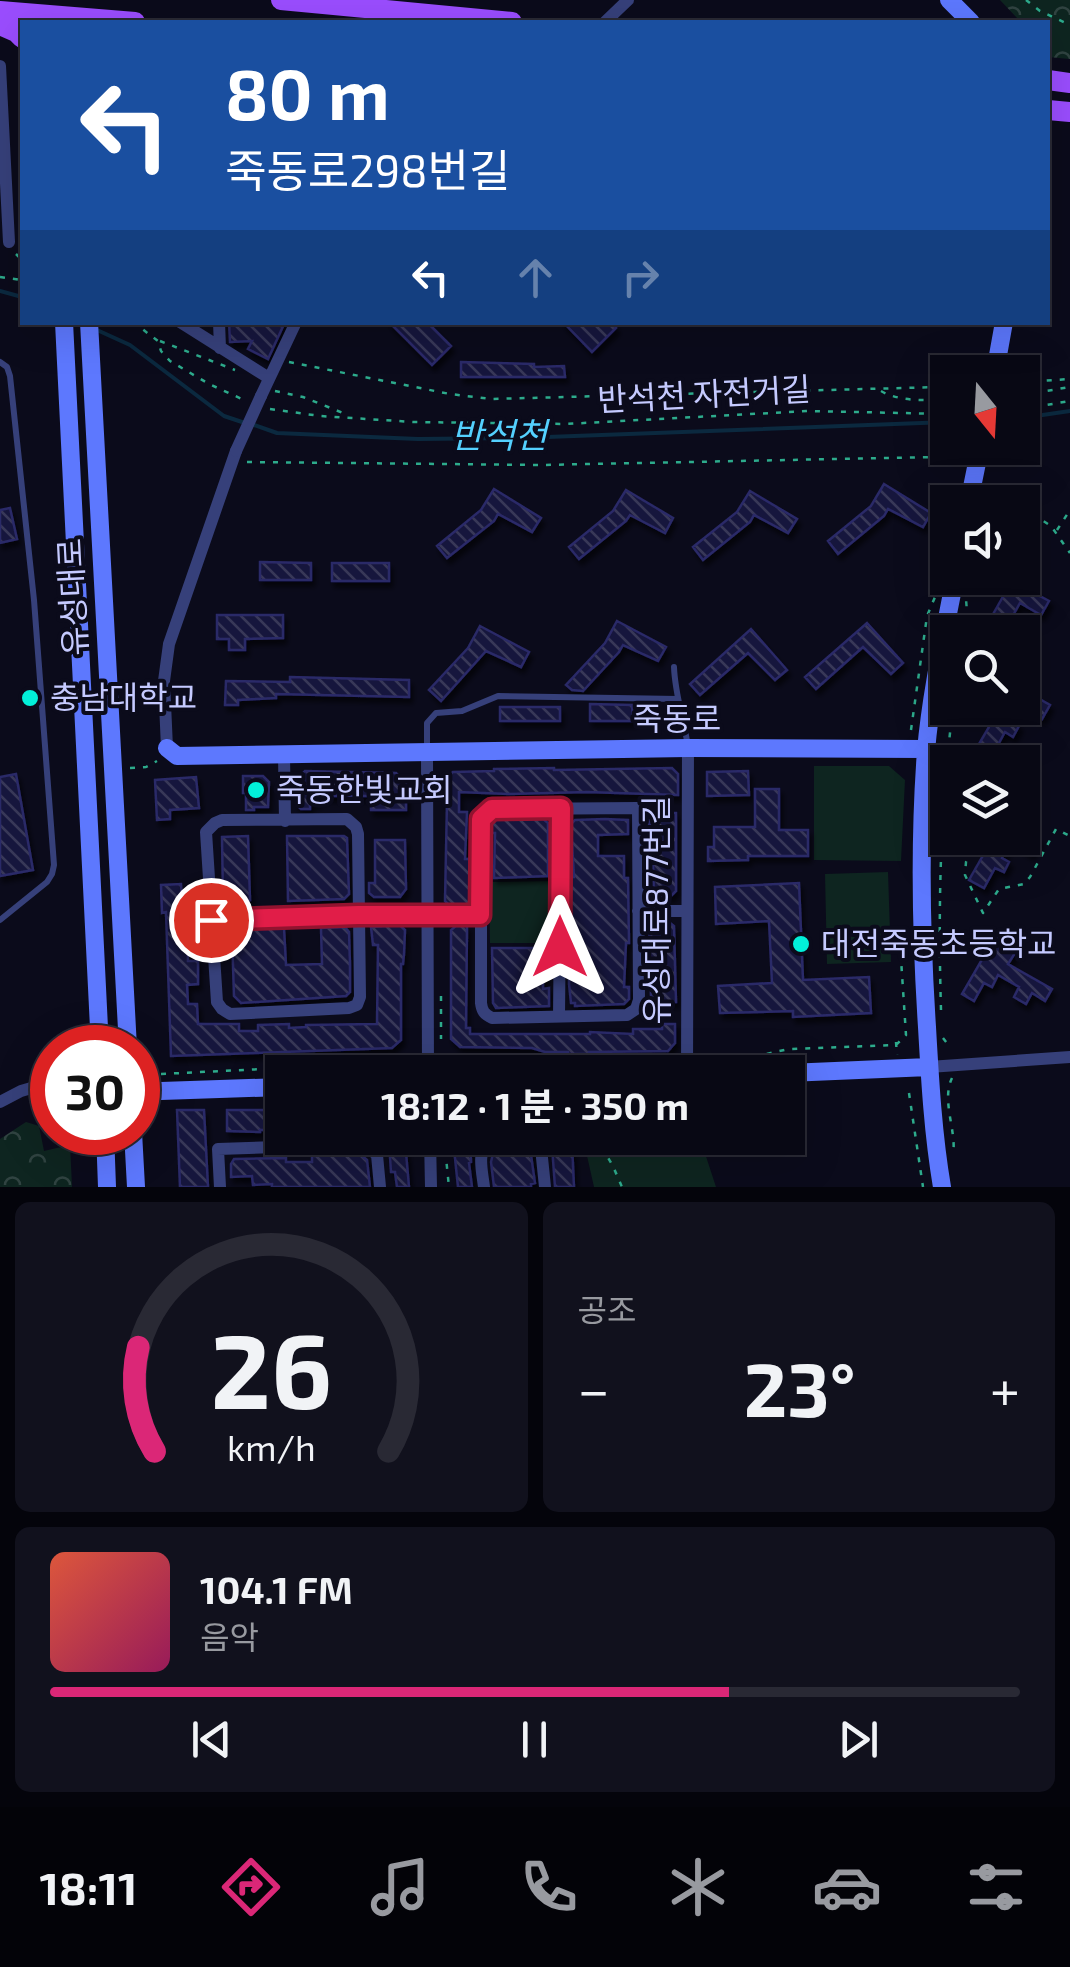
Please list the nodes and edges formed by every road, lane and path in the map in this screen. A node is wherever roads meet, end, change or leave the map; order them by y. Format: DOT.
graph roads {
  1 [pos="281,0"];
  2 [pos="628,0"];
  3 [pos="949,0"];
  4 [pos="1026,0"];
  5 [pos="0,11"];
  6 [pos="67,13"];
  7 [pos="119,20"];
  8 [pos="491,20"];
  9 [pos="607,20"];
  10 [pos="969,20"];
  11 [pos="1070,24"];
  12 [pos="0,66"];
  13 [pos="3,161"];
  14 [pos="10,242"];
  15 [pos="64,325"];
  16 [pos="89,325"];
  17 [pos="137,325"];
  18 [pos="185,325"];
  19 [pos="219,325"];
  20 [pos="295,325"];
  21 [pos="1003,325"];
  22 [pos="158,341"];
  23 [pos="220,348"];
  24 [pos="998,355"];
  25 [pos="278,360"];
  26 [pos="242,361"];
  27 [pos="0,362"];
  28 [pos="1070,380"];
  29 [pos="1040,381"];
  30 [pos="930,388"];
  31 [pos="1070,388"];
  32 [pos="880,390"];
  33 [pos="264,392"];
  34 [pos="1040,392"];
  35 [pos="930,399"];
  36 [pos="1070,401"];
  37 [pos="247,402"];
  38 [pos="1040,406"];
  39 [pos="930,414"];
  40 [pos="354,417"];
  41 [pos="233,457"];
  42 [pos="930,457"];
  43 [pos="1070,510"];
  44 [pos="1040,520"];
  45 [pos="1056,532"];
  46 [pos="1070,554"];
  47 [pos="942,595"];
  48 [pos="948,595"];
  49 [pos="674,667"];
  50 [pos="678,698"];
  51 [pos="437,702"];
  52 [pos="436,713"];
  53 [pos="951,725"];
  54 [pos="911,730"];
  55 [pos="688,748"];
  56 [pos="926,749"];
  57 [pos="427,752"];
  58 [pos="162,755"];
  59 [pos="284,755"];
  60 [pos="130,768"];
  61 [pos="561,808"];
  62 [pos="285,821"];
  63 [pos="1070,836"];
  64 [pos="970,855"];
  65 [pos="638,911"];
  66 [pos="686,911"];
  67 [pos="426,914"];
  68 [pos="358,915"];
  69 [pos="480,915"];
  70 [pos="0,920"];
  71 [pos="211,920"];
  72 [pos="942,1010"];
  73 [pos="559,1016"];
  74 [pos="99,1025"];
  75 [pos="127,1025"];
  76 [pos="906,1035"];
  77 [pos="942,1036"];
  78 [pos="950,1047"];
  79 [pos="428,1055"];
  80 [pos="687,1055"];
  81 [pos="762,1055"];
  82 [pos="1070,1057"];
  83 [pos="929,1067"];
  84 [pos="265,1069"];
  85 [pos="805,1072"];
  86 [pos="161,1074"];
  87 [pos="952,1078"];
  88 [pos="30,1088"];
  89 [pos="265,1088"];
  90 [pos="160,1092"];
  91 [pos="909,1093"];
  92 [pos="0,1102"];
  93 [pos="106,1155"];
  94 [pos="134,1155"];
  95 [pos="430,1155"];
  96 [pos="445,1155"];
  97 [pos="608,1155"];
  98 [pos="953,1156"];
  99 [pos="108,1187"];
  100 [pos="136,1187"];
  101 [pos="220,1187"];
  102 [pos="380,1187"];
  103 [pos="431,1187"];
  104 [pos="448,1187"];
  105 [pos="484,1187"];
  106 [pos="545,1187"];
  107 [pos="622,1187"];
  108 [pos="922,1187"];
  109 [pos="942,1187"];
  1 -- 8 [label="main road"];
  2 -- 9 [label="street"];
  3 -- 10 [label="street"];
  4 -- 11 [label="path"];
  5 -- 6 [label="main road"];
  6 -- 7 [label="main road"];
  12 -- 13 [label="street"];
  13 -- 14 [label="street"];
  15 -- 74 [label="street, 유성대로"];
  16 -- 75 [label="street, 유성대로"];
  17 -- 22 [label="path"];
  18 -- 23 [label="street"];
  19 -- 23 [label="street"];
  20 -- 25 [label="street"];
  21 -- 24 [label="street"];
  22 -- 26 [label="path"];
  22 -- 37 [label="path"];
  23 -- 26 [label="street"];
  25 -- 32 [label="path"];
  25 -- 33 [label="street"];
  26 -- 33 [label="street"];
  27 -- 70 [label="lane"];
  28 -- 29 [label="path"];
  30 -- 32 [label="path"];
  31 -- 34 [label="path"];
  32 -- 35 [label="path"];
  33 -- 40 [label="path"];
  33 -- 40 [label="path, 반석천 자전거길"];
  33 -- 41 [label="street, bridge"];
  36 -- 38 [label="path"];
  39 -- 40 [label="path, 반석천 자전거길"];
  41 -- 42 [label="path"];
  41 -- 58 [label="street"];
  43 -- 45 [label="path"];
  44 -- 45 [label="path"];
  45 -- 46 [label="path"];
  47 -- 54 [label="path"];
  48 -- 56 [label="street"];
  49 -- 50 [label="lane"];
  50 -- 52 [label="lane"];
  50 -- 55 [label="lane"];
  51 -- 52 [label="lane"];
  52 -- 57 [label="lane"];
  53 -- 72 [label="path"];
  55 -- 56 [label="street, 죽동로"];
  55 -- 57 [label="street, 죽동로"];
  55 -- 66 [label="street, 유성대로877번길"];
  56 -- 83 [label="street"];
  57 -- 59 [label="street, 죽동로"];
  57 -- 67 [label="street"];
  58 -- 59 [label="street, 죽동로"];
  58 -- 60 [label="path"];
  59 -- 62 [label="street"];
  61 -- 65 [label="street"];
  61 -- 69 [label="street"];
  61 -- 73 [label="street"];
  62 -- 68 [label="street"];
  62 -- 71 [label="street"];
  63 -- 64 [label="path"];
  65 -- 66 [label="street"];
  65 -- 73 [label="street"];
  66 -- 80 [label="street, 유성대로877번길"];
  67 -- 68 [label="street"];
  67 -- 69 [label="street"];
  67 -- 79 [label="street"];
  68 -- 71 [label="street"];
  68 -- 71 [label="street"];
  69 -- 73 [label="street"];
  76 -- 81 [label="path"];
  77 -- 78 [label="path"];
  82 -- 83 [label="street"];
  83 -- 85 [label="street"];
  83 -- 109 [label="street"];
  84 -- 86 [label="path"];
  87 -- 98 [label="path"];
  88 -- 92 [label="street"];
  89 -- 90 [label="street"];
  91 -- 108 [label="path"];
  93 -- 99 [label="street"];
  94 -- 100 [label="street"];
  95 -- 103 [label="street"];
  96 -- 104 [label="path"];
  97 -- 107 [label="path"];
  101 -- 102 [label="street"];
  105 -- 106 [label="street"];
}
